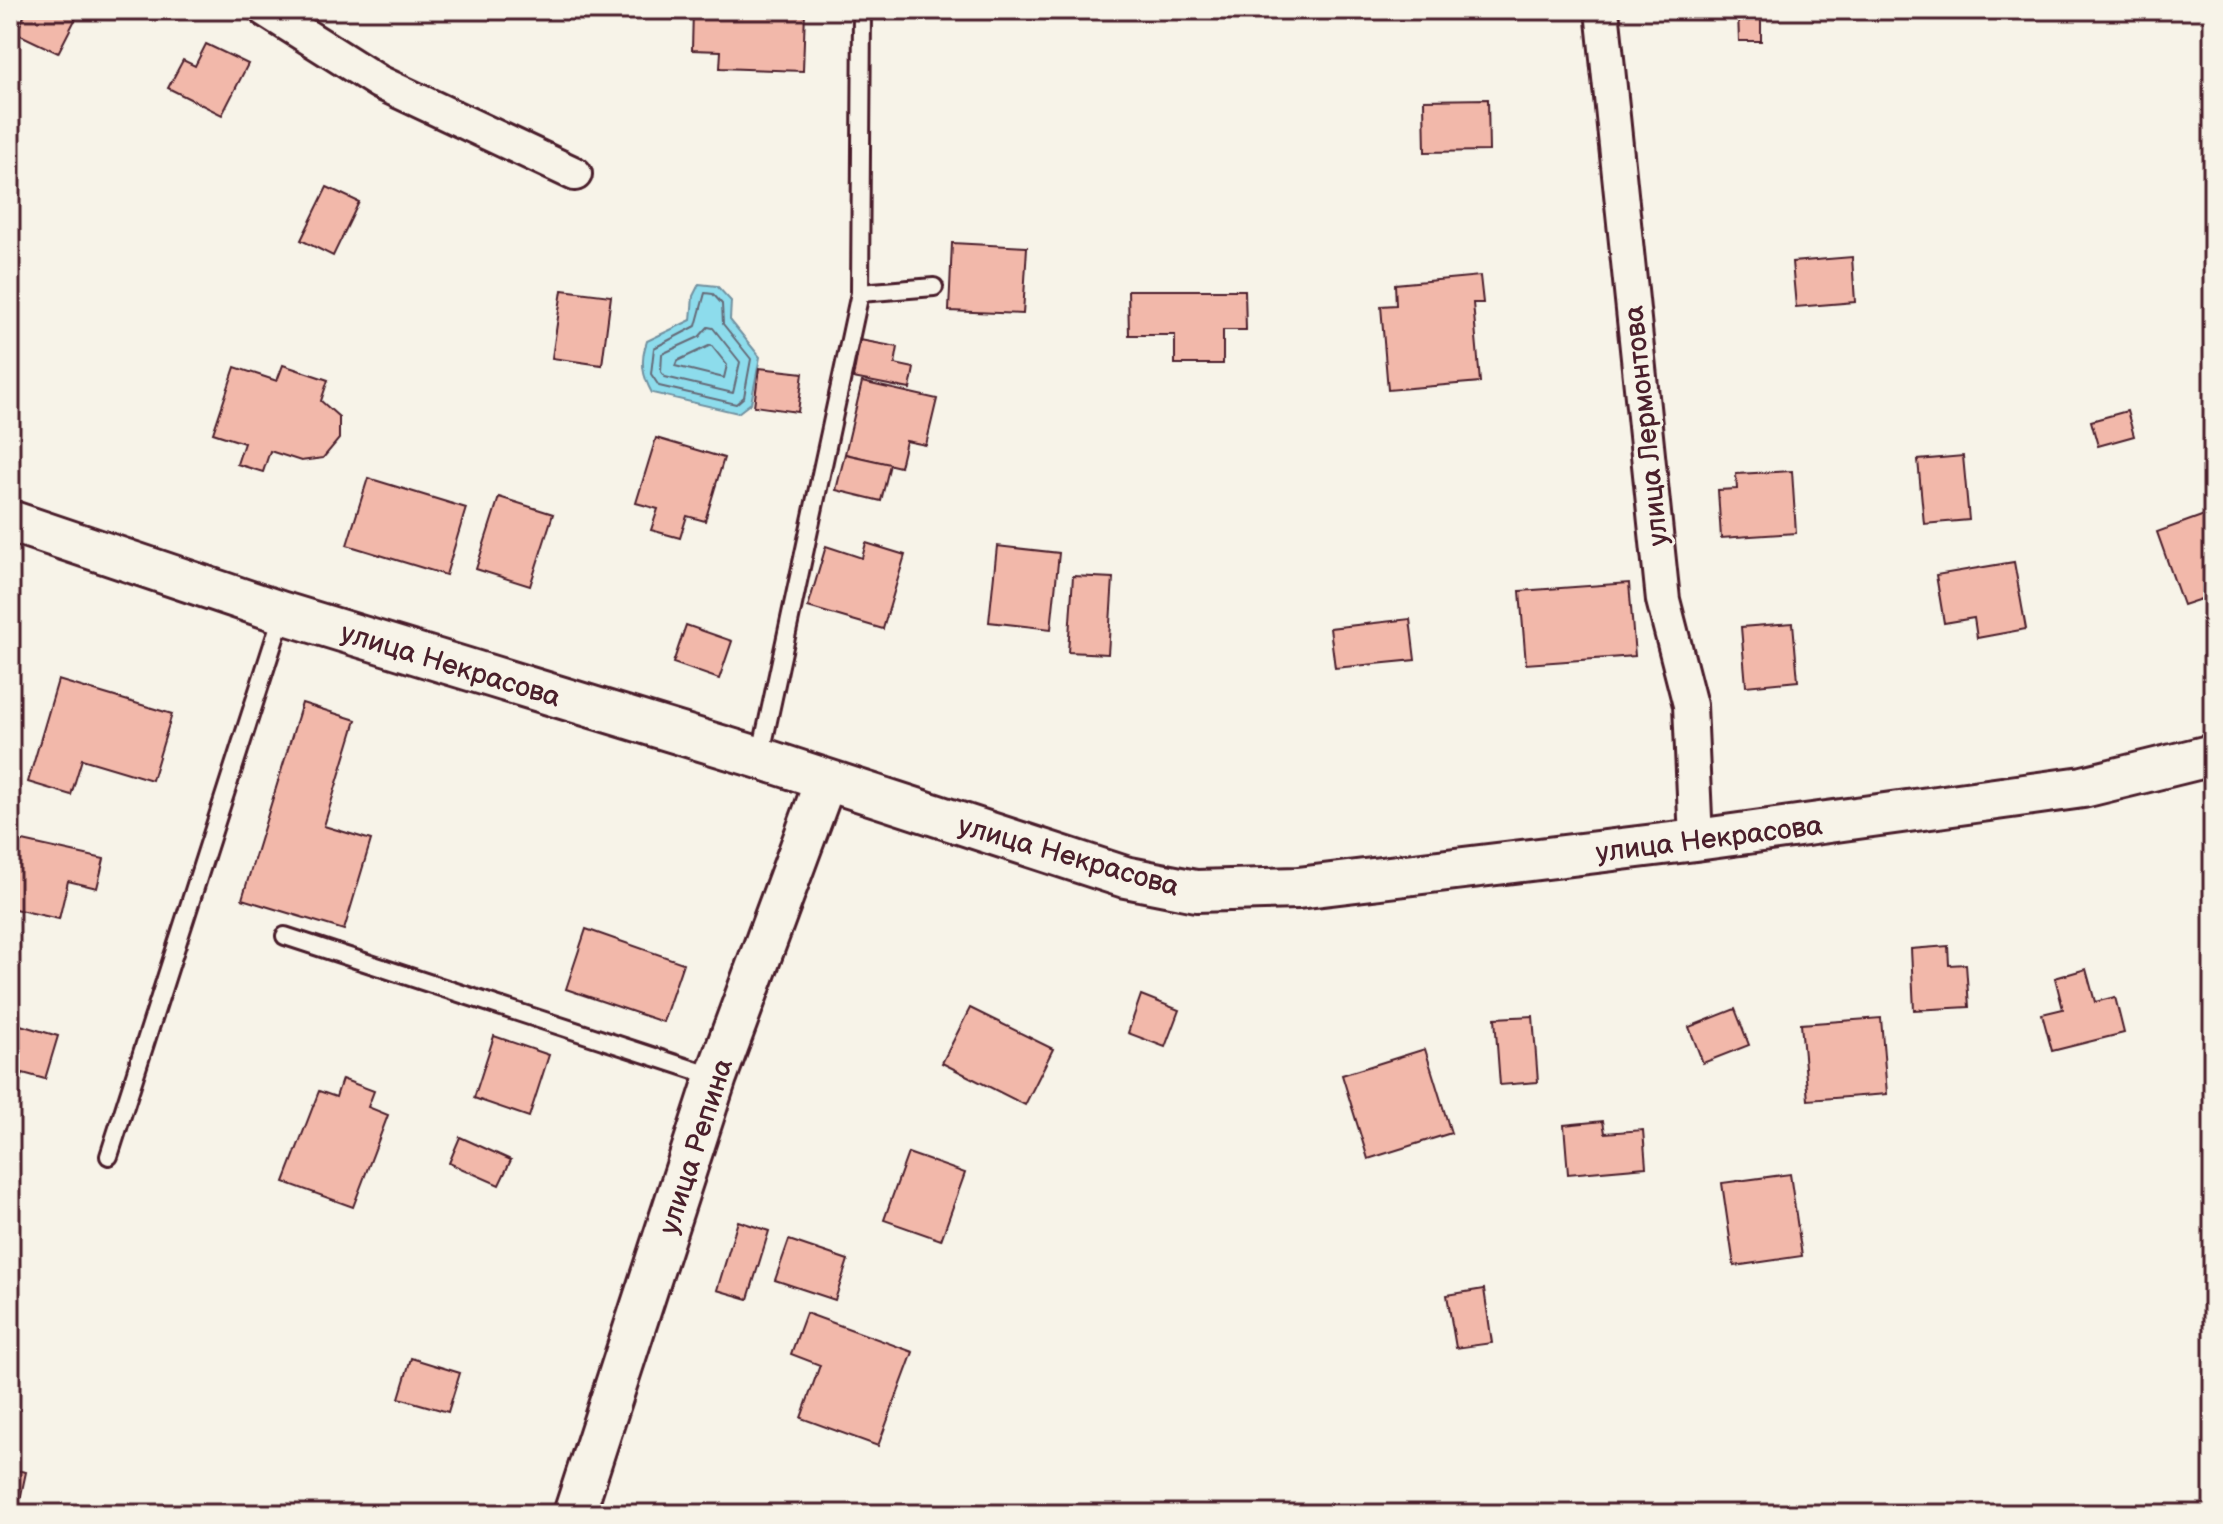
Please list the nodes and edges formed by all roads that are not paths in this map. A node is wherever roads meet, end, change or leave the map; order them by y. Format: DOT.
graph roads {
  1 [pos="265,10"];
  2 [pos="862,10"];
  3 [pos="1602,10"];
  4 [pos="575,174"];
  5 [pos="934,287"];
  6 [pos="860,293"];
  7 [pos="10,521"];
  8 [pos="283,613"];
  9 [pos="2213,755"];
  10 [pos="760,758"];
  11 [pos="825,782"];
  12 [pos="1696,840"];
  13 [pos="285,936"];
  14 [pos="716,1077"];
  15 [pos="109,1156"];
  16 [pos="574,1514"];
  1 -- 4 [label="street"];
  2 -- 6 [label="lane"];
  3 -- 12 [label="street, улица Лермонтова"];
  5 -- 6 [label="lane"];
  6 -- 10 [label="lane"];
  7 -- 8 [label="street, улица Некрасова"];
  8 -- 10 [label="street, улица Некрасова"];
  8 -- 15 [label="lane"];
  9 -- 12 [label="street, улица Некрасова"];
  10 -- 11 [label="street, улица Некрасова"];
  11 -- 12 [label="street, улица Некрасова"];
  11 -- 14 [label="street, улица Репина"];
  13 -- 14 [label="lane"];
  14 -- 16 [label="street, улица Репина"];
}
